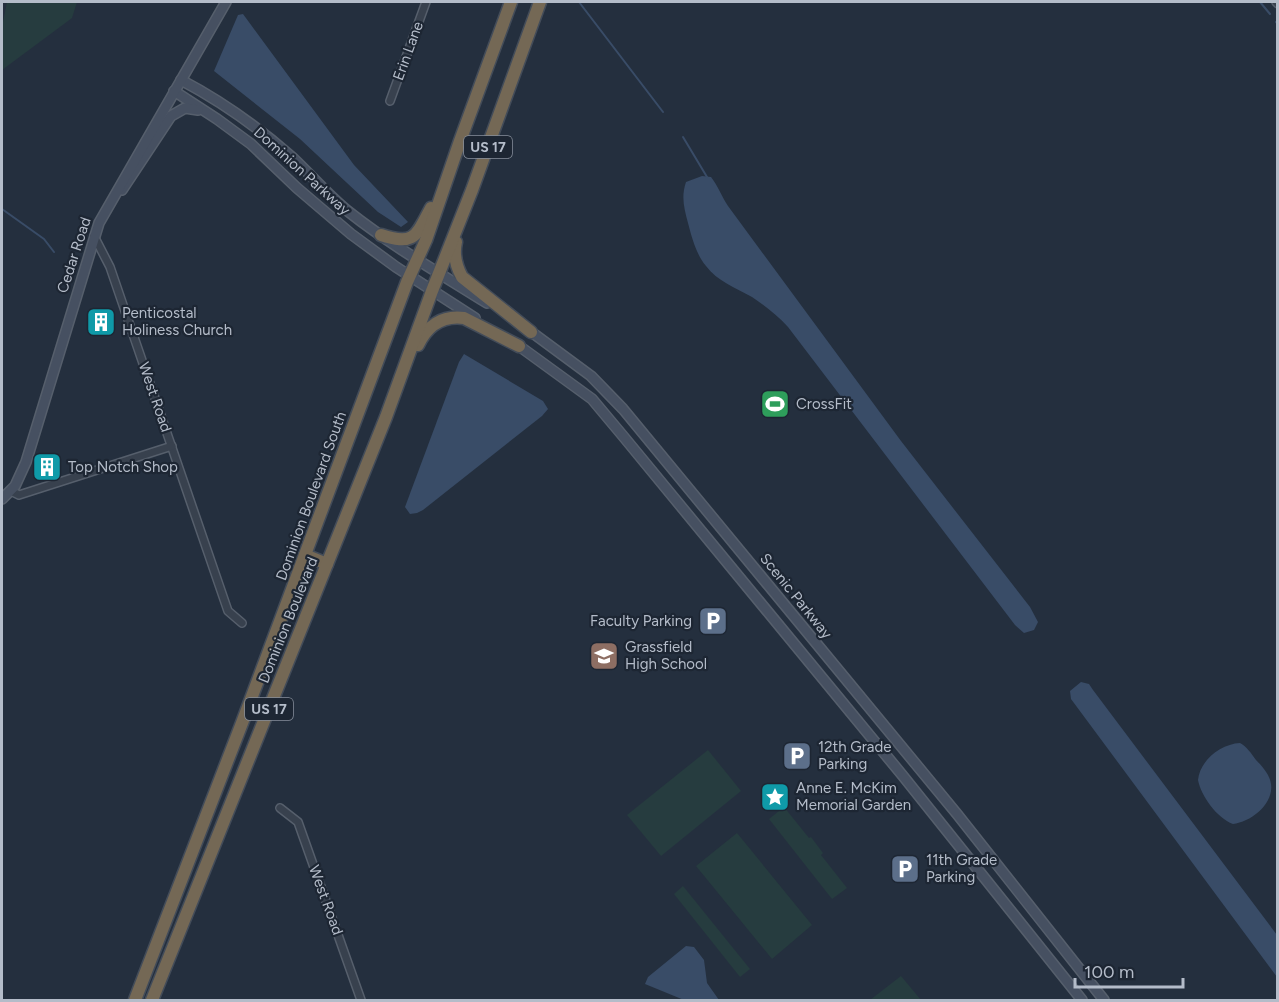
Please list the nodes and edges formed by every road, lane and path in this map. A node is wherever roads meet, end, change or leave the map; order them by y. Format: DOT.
graph roads {
  1 [pos="226,2"];
  2 [pos="426,2"];
  3 [pos="511,2"];
  4 [pos="540,2"];
  5 [pos="181,80"];
  6 [pos="174,91"];
  7 [pos="390,101"];
  8 [pos="211,116"];
  9 [pos="450,170"];
  10 [pos="466,206"];
  11 [pos="102,216"];
  12 [pos="381,235"];
  13 [pos="94,236"];
  14 [pos="418,260"];
  15 [pos="440,273"];
  16 [pos="410,275"];
  17 [pos="432,291"];
  18 [pos="531,332"];
  19 [pos="519,346"];
  20 [pos="394,393"];
  21 [pos="172,446"];
  22 [pos="11,491"];
  23 [pos="2,499"];
  24 [pos="305,555"];
  25 [pos="327,564"];
  26 [pos="242,623"];
  27 [pos="280,808"];
  28 [pos="135,1000"];
  29 [pos="152,1000"];
  30 [pos="362,1000"];
  31 [pos="1082,1000"];
  32 [pos="1104,1000"];
  1 -- 5 [label="street, Cedar Road"];
  2 -- 7 [label="street, Erin Lane"];
  3 -- 9 [label="highway, Dominion Boulevard South / US 17"];
  4 -- 10 [label="highway, US 17"];
  5 -- 6 [label="street, Cedar Road"];
  5 -- 12 [label="street, Dominion Parkway"];
  6 -- 8 [label="street, Dominion Parkway"];
  6 -- 11 [label="street, Cedar Road"];
  8 -- 11 [label="street"];
  8 -- 16 [label="street, Dominion Parkway"];
  9 -- 12 [label="highway"];
  9 -- 14 [label="highway, Dominion Boulevard South / US 17"];
  10 -- 15 [label="highway, US 17"];
  10 -- 18 [label="highway"];
  11 -- 13 [label="street, Cedar Road"];
  12 -- 14 [label="street, Dominion Parkway"];
  13 -- 21 [label="street, West Road"];
  13 -- 22 [label="street, Cedar Road"];
  14 -- 15 [label="street, Scenic Parkway"];
  14 -- 16 [label="highway, Dominion Boulevard South / US 17"];
  15 -- 17 [label="highway, US 17"];
  15 -- 18 [label="street, Scenic Parkway"];
  16 -- 17 [label="street, Scenic Parkway"];
  16 -- 24 [label="highway, Dominion Boulevard South / US 17"];
  17 -- 19 [label="street, Scenic Parkway"];
  17 -- 20 [label="highway, US 17"];
  18 -- 32 [label="street, Scenic Parkway"];
  19 -- 20 [label="highway"];
  19 -- 31 [label="street, Scenic Parkway"];
  20 -- 25 [label="highway, Dominion Boulevard / US 17"];
  21 -- 22 [label="street"];
  21 -- 26 [label="street, West Road"];
  22 -- 23 [label="street, Cedar Road"];
  24 -- 25 [label="highway"];
  24 -- 28 [label="highway, Dominion Boulevard South / US 17"];
  25 -- 29 [label="highway, Dominion Boulevard / US 17"];
  27 -- 30 [label="street, West Road"];
}
